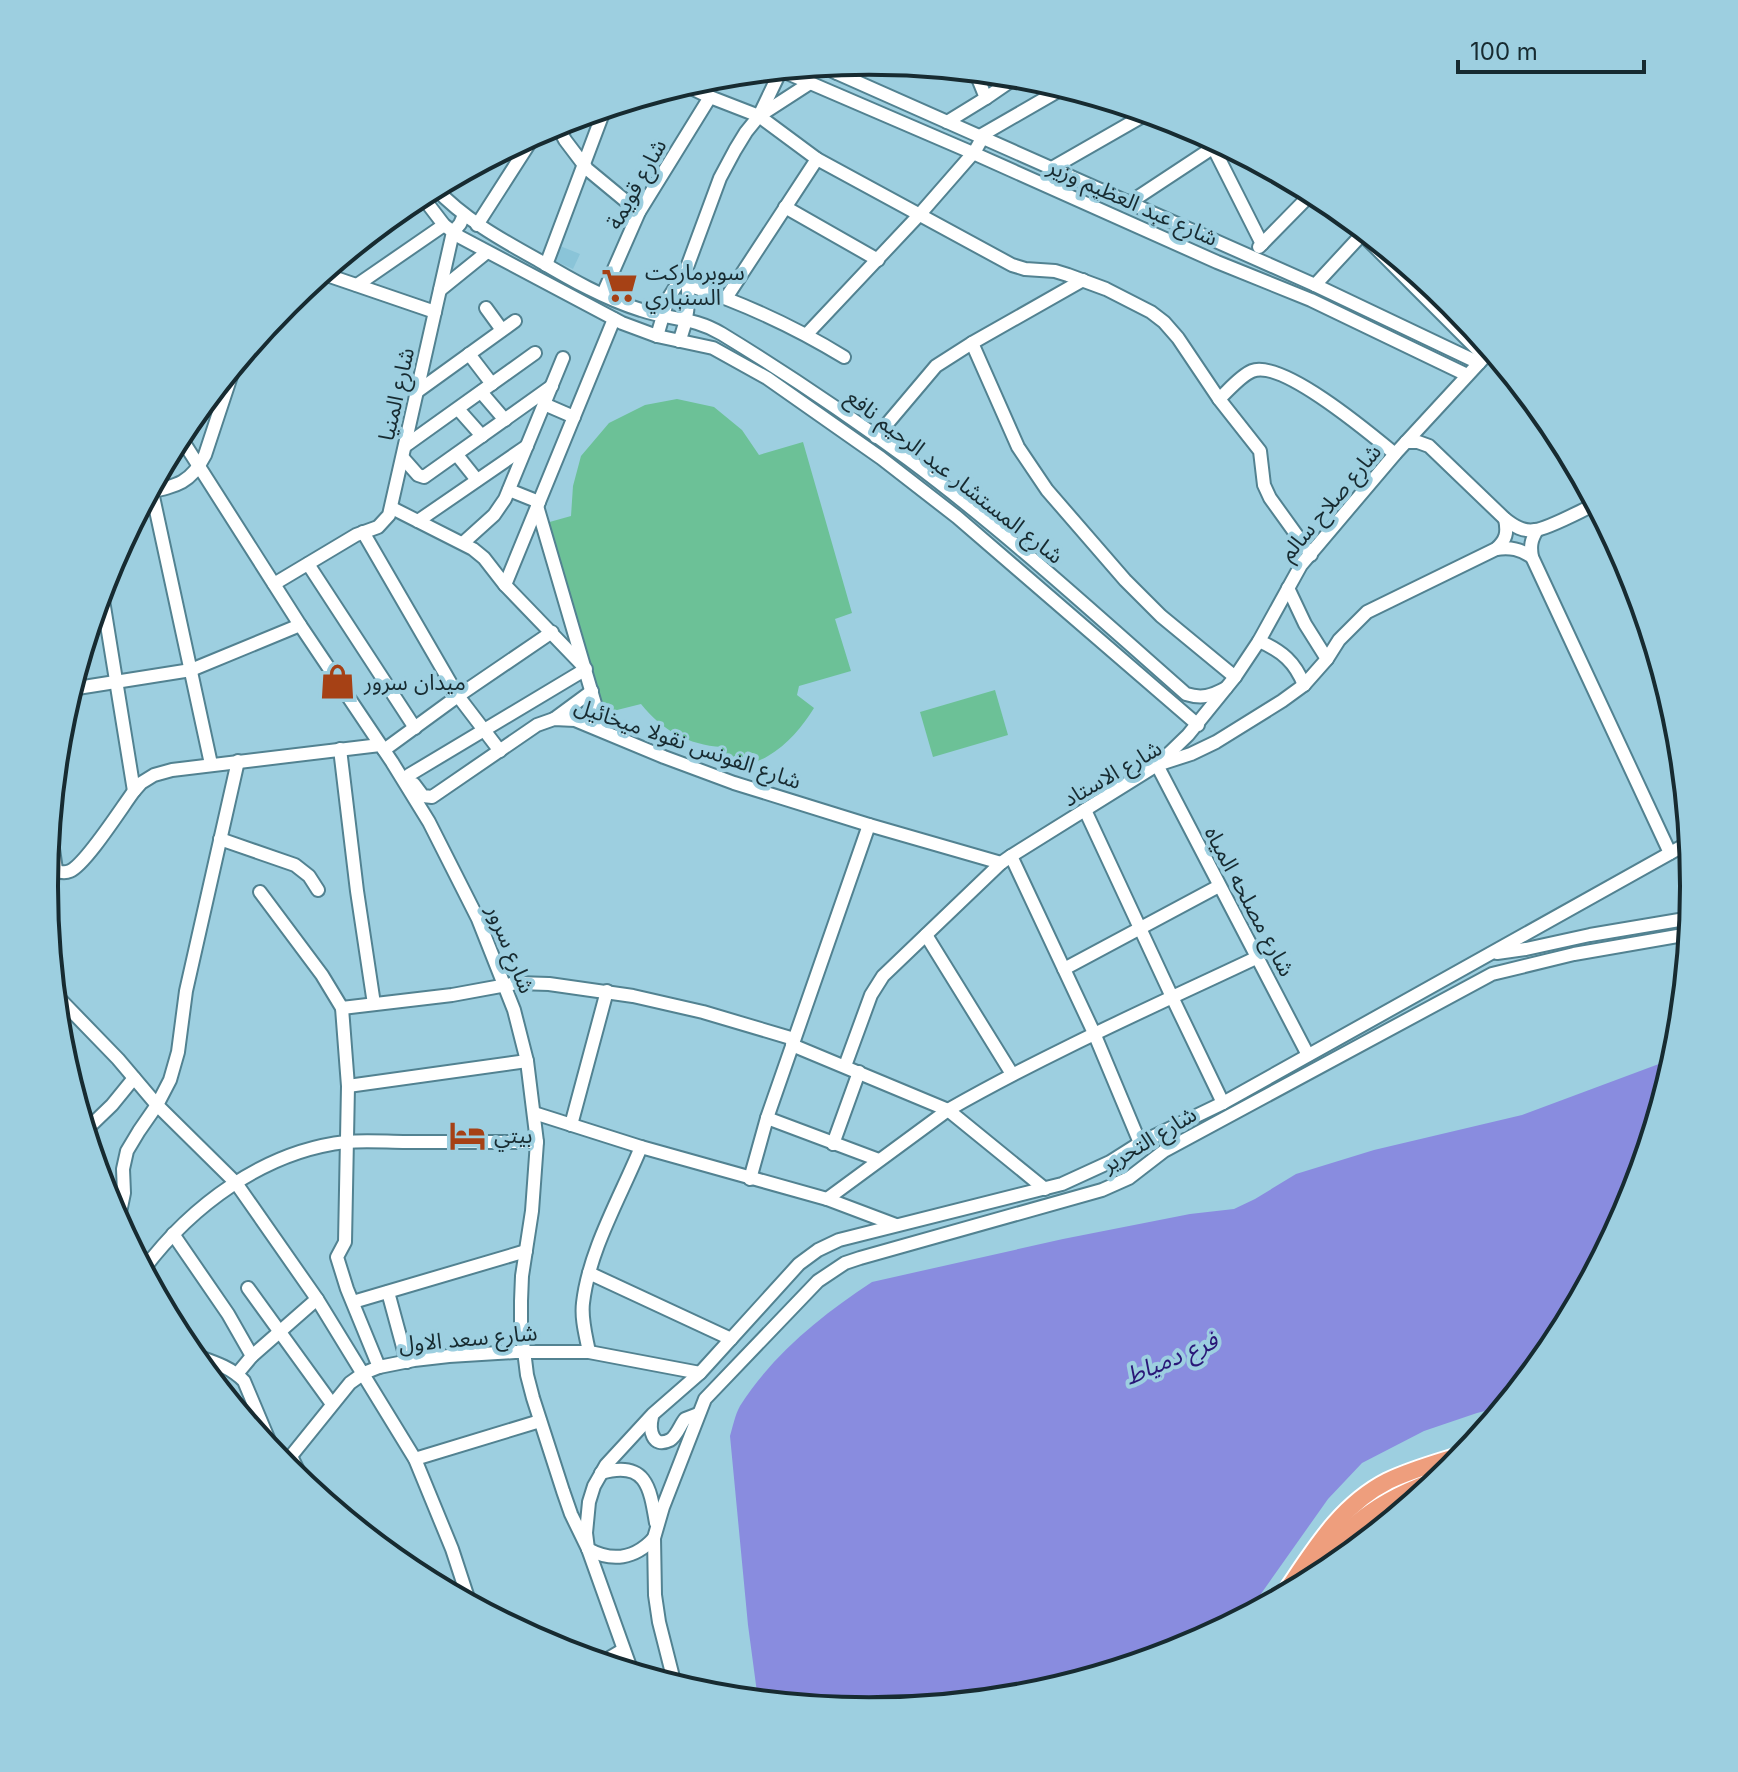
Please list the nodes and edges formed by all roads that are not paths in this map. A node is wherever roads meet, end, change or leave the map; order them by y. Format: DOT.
graph roads {
  1 [pos="844,76"];
  2 [pos="800,79"];
  3 [pos="776,81"];
  4 [pos="810,83"];
  5 [pos="980,83"];
  6 [pos="1002,87"];
  7 [pos="702,93"];
  8 [pos="1049,96"];
  9 [pos="710,97"];
  10 [pos="986,98"];
  11 [pos="759,116"];
  12 [pos="1136,120"];
  13 [pos="600,121"];
  14 [pos="947,122"];
  15 [pos="563,136"];
  16 [pos="980,136"];
  17 [pos="1001,145"];
  18 [pos="1204,148"];
  19 [pos="523,153"];
  20 [pos="973,153"];
  21 [pos="1219,155"];
  22 [pos="817,159"];
  23 [pos="992,162"];
  24 [pos="583,164"];
  25 [pos="1052,168"];
  26 [pos="444,196"];
  27 [pos="1303,202"];
  28 [pos="1129,203"];
  29 [pos="429,205"];
  30 [pos="785,207"];
  31 [pos="639,212"];
  32 [pos="920,214"];
  33 [pos="464,215"];
  34 [pos="478,225"];
  35 [pos="449,228"];
  36 [pos="1202,234"];
  37 [pos="1357,239"];
  38 [pos="472,244"];
  39 [pos="1262,244"];
  40 [pos="1226,246"];
  41 [pos="1193,251"];
  42 [pos="487,252"];
  43 [pos="1249,256"];
  44 [pos="878,260"];
  45 [pos="1217,262"];
  46 [pos="546,265"];
  47 [pos="686,270"];
  48 [pos="333,277"];
  49 [pos="1083,280"];
  50 [pos="357,285"];
  51 [pos="688,285"];
  52 [pos="1315,285"];
  53 [pos="440,290"];
  54 [pos="603,294"];
  55 [pos="726,298"];
  56 [pos="486,308"];
  57 [pos="435,312"];
  58 [pos="662,315"];
  59 [pos="614,319"];
  60 [pos="687,319"];
  61 [pos="515,321"];
  62 [pos="502,330"];
  63 [pos="807,334"];
  64 [pos="657,336"];
  65 [pos="679,341"];
  66 [pos="972,343"];
  67 [pos="535,353"];
  68 [pos="469,354"];
  69 [pos="1482,355"];
  70 [pos="844,357"];
  71 [pos="1484,357"];
  72 [pos="563,358"];
  73 [pos="1467,375"];
  74 [pos="552,386"];
  75 [pos="487,388"];
  76 [pos="418,391"];
  77 [pos="226,393"];
  78 [pos="1219,399"];
  79 [pos="544,404"];
  80 [pos="458,409"];
  81 [pos="574,417"];
  82 [pos="1427,419"];
  83 [pos="505,420"];
  84 [pos="482,436"];
  85 [pos="876,437"];
  86 [pos="1406,442"];
  87 [pos="527,446"];
  88 [pos="187,448"];
  89 [pos="404,452"];
  90 [pos="1438,453"];
  91 [pos="1395,454"];
  92 [pos="457,455"];
  93 [pos="199,467"];
  94 [pos="477,480"];
  95 [pos="162,489"];
  96 [pos="509,490"];
  97 [pos="538,504"];
  98 [pos="153,506"];
  99 [pos="392,508"];
  100 [pos="1586,508"];
  101 [pos="1505,519"];
  102 [pos="418,521"];
  103 [pos="1537,530"];
  104 [pos="363,532"];
  105 [pos="463,543"];
  106 [pos="1496,549"];
  107 [pos="1311,555"];
  108 [pos="1532,557"];
  109 [pos="308,564"];
  110 [pos="274,584"];
  111 [pos="505,585"];
  112 [pos="1288,588"];
  113 [pos="105,614"];
  114 [pos="300,625"];
  115 [pos="552,632"];
  116 [pos="1259,641"];
  117 [pos="1327,659"];
  118 [pos="586,669"];
  119 [pos="191,670"];
  120 [pos="1235,677"];
  121 [pos="116,683"];
  122 [pos="1304,685"];
  123 [pos="83,687"];
  124 [pos="1226,688"];
  125 [pos="592,691"];
  126 [pos="458,696"];
  127 [pos="554,719"];
  128 [pos="1198,725"];
  129 [pos="415,728"];
  130 [pos="482,730"];
  131 [pos="603,731"];
  132 [pos="382,747"];
  133 [pos="340,749"];
  134 [pos="500,751"];
  135 [pos="238,761"];
  136 [pos="392,762"];
  137 [pos="211,764"];
  138 [pos="1157,765"];
  139 [pos="409,775"];
  140 [pos="414,789"];
  141 [pos="134,791"];
  142 [pos="1085,810"];
  143 [pos="869,825"];
  144 [pos="220,839"];
  145 [pos="1679,848"];
  146 [pos="1670,853"];
  147 [pos="1006,860"];
  148 [pos="59,870"];
  149 [pos="1219,886"];
  150 [pos="318,890"];
  151 [pos="260,892"];
  152 [pos="1679,920"];
  153 [pos="1140,928"];
  154 [pos="926,935"];
  155 [pos="1678,936"];
  156 [pos="1491,953"];
  157 [pos="1258,957"];
  158 [pos="1064,969"];
  159 [pos="505,986"];
  160 [pos="607,991"];
  161 [pos="1172,997"];
  162 [pos="374,1004"];
  163 [pos="68,1008"];
  164 [pos="342,1008"];
  165 [pos="1094,1033"];
  166 [pos="793,1042"];
  167 [pos="1308,1055"];
  168 [pos="527,1061"];
  169 [pos="845,1066"];
  170 [pos="859,1072"];
  171 [pos="1012,1074"];
  172 [pos="134,1078"];
  173 [pos="348,1086"];
  174 [pos="1223,1103"];
  175 [pos="157,1105"];
  176 [pos="948,1110"];
  177 [pos="534,1113"];
  178 [pos="767,1118"];
  179 [pos="94,1123"];
  180 [pos="571,1125"];
  181 [pos="346,1142"];
  182 [pos="537,1142"];
  183 [pos="1140,1143"];
  184 [pos="833,1144"];
  185 [pos="641,1147"];
  186 [pos="1123,1154"];
  187 [pos="879,1160"];
  188 [pos="1084,1174"];
  189 [pos="1134,1174"];
  190 [pos="750,1179"];
  191 [pos="236,1183"];
  192 [pos="1045,1189"];
  193 [pos="1094,1192"];
  194 [pos="827,1199"];
  195 [pos="122,1201"];
  196 [pos="896,1225"];
  197 [pos="173,1234"];
  198 [pos="526,1251"];
  199 [pos="151,1261"];
  200 [pos="589,1273"];
  201 [pos="248,1288"];
  202 [pos="388,1292"];
  203 [pos="317,1299"];
  204 [pos="353,1302"];
  205 [pos="280,1331"];
  206 [pos="731,1339"];
  207 [pos="523,1351"];
  208 [pos="589,1352"];
  209 [pos="252,1356"];
  210 [pos="407,1362"];
  211 [pos="215,1364"];
  212 [pos="379,1367"];
  213 [pos="364,1373"];
  214 [pos="700,1373"];
  215 [pos="237,1374"];
  216 [pos="332,1404"];
  217 [pos="653,1414"];
  218 [pos="698,1414"];
  219 [pos="540,1421"];
  220 [pos="264,1426"];
  221 [pos="292,1455"];
  222 [pos="415,1459"];
  223 [pos="1438,1463"];
  224 [pos="601,1473"];
  225 [pos="1410,1490"];
  226 [pos="656,1532"];
  227 [pos="588,1549"];
  228 [pos="1326,1555"];
  229 [pos="1298,1573"];
  230 [pos="465,1589"];
  231 [pos="623,1650"];
  232 [pos="613,1656"];
  233 [pos="627,1660"];
  234 [pos="672,1672"];
  1 -- 14 [label="street, شارع عبد العظيم وزير"];
  2 -- 4 [label="street, شارع عبد العظيم وزير"];
  3 -- 11 [label="street"];
  4 -- 11 [label="street"];
  4 -- 20 [label="street, شارع عبد العظيم وزير"];
  5 -- 10 [label="street"];
  6 -- 10 [label="street"];
  7 -- 9 [label="street"];
  8 -- 16 [label="street"];
  9 -- 11 [label="street"];
  9 -- 31 [label="street, شارع قويمة"];
  10 -- 14 [label="street"];
  11 -- 22 [label="street"];
  11 -- 47 [label="street"];
  12 -- 25 [label="street"];
  13 -- 24 [label="street"];
  14 -- 16 [label="street, شارع عبد العظيم وزير"];
  15 -- 24 [label="street"];
  16 -- 17 [label="street, شارع عبد العظيم وزير"];
  16 -- 20 [label="street"];
  17 -- 23 [label="street"];
  17 -- 25 [label="street, شارع عبد العظيم وزير"];
  18 -- 28 [label="street"];
  19 -- 34 [label="street"];
  20 -- 23 [label="street, شارع عبد العظيم وزير"];
  20 -- 32 [label="street"];
  21 -- 39 [label="street"];
  22 -- 30 [label="street"];
  22 -- 32 [label="street"];
  23 -- 41 [label="street, شارع عبد العظيم وزير"];
  24 -- 31 [label="street"];
  24 -- 46 [label="street"];
  25 -- 28 [label="street, شارع عبد العظيم وزير"];
  26 -- 33 [label="street, شارع المستشار عبد الرحيم نافع"];
  27 -- 39 [label="street"];
  28 -- 36 [label="street, شارع عبد العظيم وزير"];
  29 -- 35 [label="street, شارع المستشار عبد الرحيم نافع"];
  30 -- 44 [label="street"];
  30 -- 55 [label="street"];
  31 -- 54 [label="street, شارع قويمة"];
  32 -- 44 [label="street"];
  32 -- 49 [label="street"];
  33 -- 34 [label="street, شارع المستشار عبد الرحيم نافع"];
  33 -- 35 [label="street"];
  34 -- 38 [label="street"];
  34 -- 46 [label="street, شارع المستشار عبد الرحيم نافع"];
  35 -- 38 [label="street, شارع المستشار عبد الرحيم نافع"];
  35 -- 50 [label="street"];
  35 -- 53 [label="street, شارع المنيا"];
  36 -- 40 [label="street, شارع عبد العظيم وزير"];
  36 -- 41 [label="street"];
  37 -- 52 [label="street"];
  38 -- 42 [label="street, شارع المستشار عبد الرحيم نافع"];
  39 -- 43 [label="street"];
  40 -- 43 [label="street, شارع عبد العظيم وزير"];
  40 -- 45 [label="street"];
  41 -- 45 [label="street, شارع عبد العظيم وزير"];
  42 -- 53 [label="street"];
  42 -- 59 [label="street, شارع المستشار عبد الرحيم نافع"];
  43 -- 52 [label="street, شارع عبد العظيم وزير"];
  44 -- 63 [label="street"];
  45 -- 73 [label="street, شارع عبد العظيم وزير"];
  46 -- 54 [label="street, شارع المستشار عبد الرحيم نافع"];
  47 -- 51 [label="street"];
  47 -- 58 [label="street"];
  48 -- 50 [label="street"];
  49 -- 66 [label="street"];
  49 -- 78 [label="street"];
  50 -- 57 [label="street"];
  51 -- 55 [label="street"];
  51 -- 60 [label="street"];
  52 -- 69 [label="street, شارع عبد العظيم وزير"];
  53 -- 57 [label="street, شارع المنيا"];
  54 -- 58 [label="street, شارع المستشار عبد الرحيم نافع"];
  55 -- 63 [label="street"];
  56 -- 62 [label="street"];
  57 -- 76 [label="street, شارع المنيا"];
  58 -- 60 [label="street, شارع المستشار عبد الرحيم نافع"];
  58 -- 64 [label="street"];
  59 -- 64 [label="street, شارع المستشار عبد الرحيم نافع"];
  59 -- 81 [label="street"];
  60 -- 65 [label="street"];
  60 -- 85 [label="street, شارع المستشار عبد الرحيم نافع"];
  61 -- 62 [label="street"];
  62 -- 68 [label="street"];
  63 -- 70 [label="street"];
  64 -- 65 [label="street, شارع المستشار عبد الرحيم نافع"];
  65 -- 128 [label="street, شارع المستشار عبد الرحيم نافع"];
  66 -- 85 [label="street"];
  66 -- 120 [label="street"];
  67 -- 75 [label="street"];
  68 -- 75 [label="street"];
  68 -- 76 [label="street"];
  71 -- 73 [label="street, شارع صلاح سالم"];
  72 -- 74 [label="street"];
  73 -- 82 [label="street, شارع صلاح سالم"];
  74 -- 79 [label="street"];
  74 -- 83 [label="street"];
  75 -- 80 [label="street"];
  75 -- 83 [label="street"];
  76 -- 89 [label="street, شارع المنيا"];
  77 -- 93 [label="street"];
  78 -- 91 [label="street"];
  78 -- 107 [label="street"];
  79 -- 81 [label="street"];
  79 -- 87 [label="street"];
  80 -- 84 [label="street"];
  80 -- 89 [label="street"];
  81 -- 97 [label="street"];
  82 -- 86 [label="street, شارع صلاح سالم"];
  82 -- 90 [label="street"];
  83 -- 84 [label="street"];
  84 -- 92 [label="street"];
  85 -- 124 [label="street, شارع المستشار عبد الرحيم نافع"];
  86 -- 90 [label="street"];
  86 -- 91 [label="street, شارع صلاح سالم"];
  87 -- 94 [label="street"];
  87 -- 96 [label="street"];
  88 -- 93 [label="street, شارع سرور"];
  89 -- 92 [label="street"];
  89 -- 99 [label="street, شارع المنيا"];
  90 -- 101 [label="street"];
  91 -- 107 [label="street, شارع صلاح سالم"];
  92 -- 94 [label="street"];
  93 -- 95 [label="street"];
  93 -- 110 [label="street, شارع سرور"];
  94 -- 102 [label="street"];
  96 -- 97 [label="street"];
  96 -- 105 [label="street"];
  97 -- 111 [label="street"];
  97 -- 118 [label="street"];
  98 -- 119 [label="street"];
  99 -- 102 [label="street"];
  99 -- 104 [label="street"];
  100 -- 103 [label="street"];
  101 -- 103 [label="street"];
  101 -- 106 [label="street"];
  102 -- 105 [label="street"];
  103 -- 108 [label="street"];
  104 -- 109 [label="street"];
  104 -- 126 [label="street"];
  105 -- 111 [label="street"];
  106 -- 108 [label="street"];
  106 -- 117 [label="street, شارع الاستاد"];
  107 -- 112 [label="street, شارع صلاح سالم"];
  108 -- 146 [label="street"];
  109 -- 110 [label="street"];
  109 -- 129 [label="street"];
  110 -- 114 [label="street, شارع سرور"];
  111 -- 115 [label="street"];
  112 -- 116 [label="street, شارع صلاح سالم"];
  112 -- 117 [label="street"];
  113 -- 121 [label="street"];
  114 -- 119 [label="street"];
  114 -- 132 [label="street, شارع سرور"];
  115 -- 118 [label="street"];
  115 -- 126 [label="street"];
  116 -- 120 [label="street, شارع صلاح سالم"];
  116 -- 122 [label="street"];
  117 -- 122 [label="street, شارع الاستاد"];
  118 -- 125 [label="street"];
  118 -- 130 [label="street"];
  119 -- 121 [label="street"];
  119 -- 137 [label="street"];
  120 -- 124 [label="street, شارع صلاح سالم"];
  121 -- 123 [label="street"];
  121 -- 141 [label="street"];
  122 -- 138 [label="street, شارع الاستاد"];
  124 -- 128 [label="street, شارع صلاح سالم"];
  125 -- 127 [label="street"];
  125 -- 131 [label="street"];
  126 -- 129 [label="street"];
  126 -- 130 [label="street"];
  127 -- 131 [label="street, شارع الفونس نقولا ميخائيل"];
  127 -- 134 [label="street, شارع الفونس نقولا ميخائيل"];
  128 -- 138 [label="street, شارع صلاح سالم"];
  129 -- 132 [label="street"];
  130 -- 134 [label="street"];
  130 -- 139 [label="street"];
  131 -- 143 [label="street, شارع الفونس نقولا ميخائيل"];
  132 -- 133 [label="street"];
  132 -- 136 [label="street, شارع سرور"];
  133 -- 135 [label="street"];
  133 -- 162 [label="street"];
  134 -- 140 [label="street, شارع الفونس نقولا ميخائيل"];
  135 -- 137 [label="street"];
  135 -- 144 [label="street"];
  136 -- 139 [label="street"];
  136 -- 140 [label="street, شارع سرور"];
  137 -- 141 [label="street"];
  138 -- 142 [label="street, شارع الاستاد"];
  138 -- 149 [label="street, شارع مصلحه المياه"];
  139 -- 140 [label="street"];
  140 -- 159 [label="street, شارع سرور"];
  141 -- 148 [label="street"];
  142 -- 147 [label="street, شارع الاستاد"];
  142 -- 153 [label="street"];
  143 -- 147 [label="street, شارع الفونس نقولا ميخائيل"];
  143 -- 166 [label="street"];
  144 -- 150 [label="street"];
  144 -- 175 [label="street"];
  145 -- 146 [label="street, شارع التحرير"];
  146 -- 156 [label="street, شارع التحرير"];
  147 -- 154 [label="street, شارع الاستاد"];
  147 -- 158 [label="street"];
  149 -- 153 [label="street"];
  149 -- 157 [label="street, شارع مصلحه المياه"];
  151 -- 164 [label="street"];
  152 -- 156 [label="street, شارع التحرير"];
  153 -- 158 [label="street"];
  153 -- 161 [label="street"];
  154 -- 169 [label="street, شارع الاستاد"];
  154 -- 171 [label="street"];
  155 -- 189 [label="street, شارع التحرير"];
  156 -- 167 [label="street, شارع التحرير"];
  157 -- 161 [label="street"];
  157 -- 167 [label="street, شارع مصلحه المياه"];
  158 -- 165 [label="street"];
  159 -- 160 [label="street"];
  159 -- 162 [label="street"];
  159 -- 168 [label="street, شارع سرور"];
  160 -- 166 [label="street"];
  160 -- 180 [label="street"];
  161 -- 165 [label="street"];
  161 -- 174 [label="street"];
  162 -- 164 [label="street"];
  163 -- 172 [label="street"];
  164 -- 173 [label="street"];
  165 -- 171 [label="street"];
  165 -- 183 [label="street"];
  166 -- 169 [label="street"];
  166 -- 178 [label="street"];
  167 -- 174 [label="street, شارع التحرير"];
  168 -- 173 [label="street"];
  168 -- 177 [label="street, شارع سرور"];
  169 -- 170 [label="street"];
  170 -- 176 [label="street"];
  170 -- 184 [label="street"];
  171 -- 176 [label="street"];
  172 -- 175 [label="street"];
  172 -- 179 [label="street"];
  173 -- 181 [label="street"];
  174 -- 183 [label="street, شارع التحرير"];
  175 -- 191 [label="street"];
  175 -- 195 [label="street"];
  176 -- 187 [label="street"];
  176 -- 192 [label="street"];
  177 -- 180 [label="street"];
  177 -- 182 [label="street, شارع سرور"];
  178 -- 184 [label="street"];
  178 -- 190 [label="street"];
  180 -- 185 [label="street"];
  181 -- 182 [label="street"];
  181 -- 191 [label="street"];
  181 -- 204 [label="street"];
  182 -- 198 [label="street, شارع سرور"];
  183 -- 186 [label="street, شارع التحرير"];
  184 -- 187 [label="street"];
  185 -- 190 [label="street"];
  185 -- 200 [label="street"];
  186 -- 188 [label="street, شارع التحرير"];
  186 -- 189 [label="street"];
  187 -- 194 [label="street"];
  188 -- 192 [label="street, شارع التحرير"];
  188 -- 193 [label="street"];
  189 -- 193 [label="street, شارع التحرير"];
  190 -- 194 [label="street"];
  191 -- 197 [label="street"];
  191 -- 203 [label="street"];
  192 -- 196 [label="street, شارع التحرير"];
  193 -- 218 [label="street, شارع التحرير"];
  194 -- 196 [label="street"];
  196 -- 206 [label="street, شارع التحرير"];
  197 -- 199 [label="street"];
  197 -- 209 [label="street"];
  198 -- 202 [label="street"];
  198 -- 207 [label="street, شارع سرور"];
  200 -- 206 [label="street"];
  200 -- 208 [label="street"];
  201 -- 205 [label="street"];
  202 -- 204 [label="street"];
  202 -- 210 [label="street"];
  203 -- 205 [label="street"];
  203 -- 213 [label="street"];
  204 -- 212 [label="street"];
  205 -- 209 [label="street"];
  205 -- 216 [label="street"];
  206 -- 214 [label="street, شارع التحرير"];
  207 -- 208 [label="street, شارع سعد الاول"];
  207 -- 210 [label="street, شارع سعد الاول"];
  207 -- 219 [label="street, شارع سرور"];
  208 -- 214 [label="street, شارع سعد الاول"];
  209 -- 215 [label="street"];
  210 -- 212 [label="street, شارع سعد الاول"];
  211 -- 215 [label="street"];
  212 -- 213 [label="street, شارع سعد الاول"];
  213 -- 216 [label="street, شارع سعد الاول"];
  213 -- 222 [label="street"];
  214 -- 217 [label="street, شارع التحرير"];
  215 -- 220 [label="street"];
  216 -- 221 [label="street, شارع سعد الاول"];
  217 -- 218 [label="street"];
  217 -- 224 [label="street, شارع التحرير"];
  218 -- 226 [label="street, شارع التحرير"];
  219 -- 222 [label="street"];
  219 -- 227 [label="street, شارع سرور"];
  222 -- 230 [label="street"];
  223 -- 229 [label="main road"];
  224 -- 226 [label="street"];
  224 -- 227 [label="street, شارع التحرير"];
  225 -- 228 [label="main road"];
  226 -- 227 [label="street"];
  226 -- 234 [label="street"];
  227 -- 231 [label="street"];
  231 -- 232 [label="street"];
  231 -- 233 [label="street"];
}
